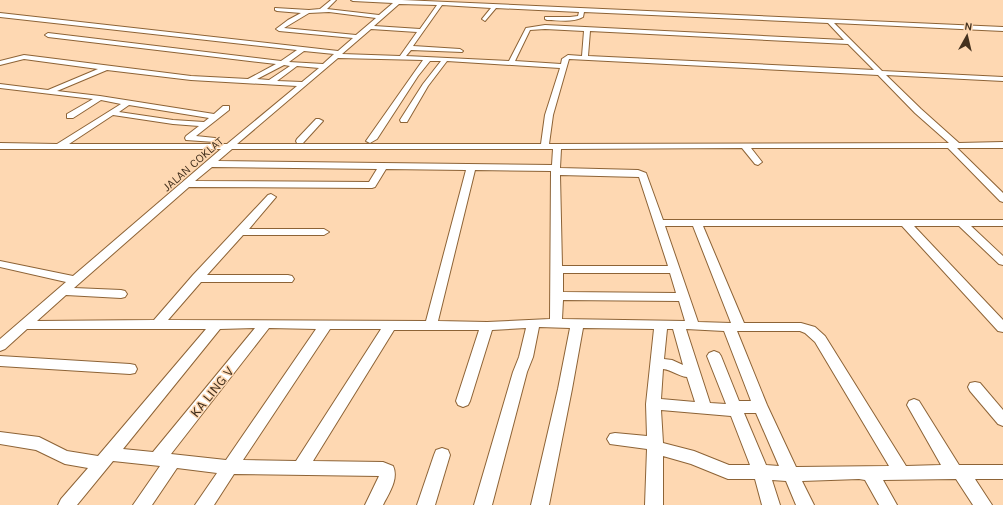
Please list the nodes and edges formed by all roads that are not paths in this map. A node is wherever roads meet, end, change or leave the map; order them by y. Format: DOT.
graph roads {
  1 [pos="334,0"];
  2 [pos="353,0"];
  3 [pos="464,0"];
  4 [pos="511,0"];
  5 [pos="399,1"];
  6 [pos="440,5"];
  7 [pos="459,6"];
  8 [pos="494,7"];
  9 [pos="505,8"];
  10 [pos="277,9"];
  11 [pos="538,9"];
  12 [pos="582,10"];
  13 [pos="320,11"];
  14 [pos="597,11"];
  15 [pos="310,12"];
  16 [pos="0,15"];
  17 [pos="709,16"];
  18 [pos="381,18"];
  19 [pos="546,18"];
  20 [pos="485,19"];
  21 [pos="830,22"];
  22 [pos="596,24"];
  23 [pos="712,24"];
  24 [pos="888,24"];
  25 [pos="370,27"];
  26 [pos="545,27"];
  27 [pos="111,28"];
  28 [pos="830,29"];
  29 [pos="838,29"];
  30 [pos="1003,29"];
  31 [pos="587,30"];
  32 [pos="422,31"];
  33 [pos="896,31"];
  34 [pos="98,32"];
  35 [pos="91,34"];
  36 [pos="48,35"];
  37 [pos="78,38"];
  38 [pos="356,38"];
  39 [pos="851,42"];
  40 [pos="410,48"];
  41 [pos="302,50"];
  42 [pos="460,51"];
  43 [pos="337,54"];
  44 [pos="585,57"];
  45 [pos="402,58"];
  46 [pos="428,59"];
  47 [pos="446,59"];
  48 [pos="0,63"];
  49 [pos="281,63"];
  50 [pos="511,63"];
  51 [pos="296,64"];
  52 [pos="325,66"];
  53 [pos="564,66"];
  54 [pos="106,67"];
  55 [pos="880,72"];
  56 [pos="1003,79"];
  57 [pos="250,80"];
  58 [pos="271,82"];
  59 [pos="304,84"];
  60 [pos="0,86"];
  61 [pos="14,88"];
  62 [pos="48,92"];
  63 [pos="0,94"];
  64 [pos="100,98"];
  65 [pos="128,103"];
  66 [pos="226,108"];
  67 [pos="112,113"];
  68 [pos="70,116"];
  69 [pos="216,117"];
  70 [pos="404,120"];
  71 [pos="319,121"];
  72 [pos="206,124"];
  73 [pos="211,140"];
  74 [pos="239,140"];
  75 [pos="300,141"];
  76 [pos="372,144"];
  77 [pos="953,145"];
  78 [pos="994,145"];
  79 [pos="0,146"];
  80 [pos="59,146"];
  81 [pos="545,146"];
  82 [pos="557,146"];
  83 [pos="745,146"];
  84 [pos="1003,146"];
  85 [pos="128,147"];
  86 [pos="230,147"];
  87 [pos="1003,152"];
  88 [pos="758,162"];
  89 [pos="210,164"];
  90 [pos="382,167"];
  91 [pos="471,168"];
  92 [pos="556,170"];
  93 [pos="187,184"];
  94 [pos="271,197"];
  95 [pos="1003,199"];
  96 [pos="658,223"];
  97 [pos="962,223"];
  98 [pos="1003,223"];
  99 [pos="697,224"];
  100 [pos="905,224"];
  101 [pos="242,232"];
  102 [pos="324,232"];
  103 [pos="1003,262"];
  104 [pos="0,264"];
  105 [pos="558,269"];
  106 [pos="674,270"];
  107 [pos="197,278"];
  108 [pos="288,279"];
  109 [pos="75,280"];
  110 [pos="62,291"];
  111 [pos="121,294"];
  112 [pos="557,296"];
  113 [pos="683,296"];
  114 [pos="533,323"];
  115 [pos="577,323"];
  116 [pos="216,324"];
  117 [pos="266,324"];
  118 [pos="556,324"];
  119 [pos="24,325"];
  120 [pos="157,325"];
  121 [pos="431,325"];
  122 [pos="325,326"];
  123 [pos="390,326"];
  124 [pos="487,326"];
  125 [pos="661,326"];
  126 [pos="679,326"];
  127 [pos="693,326"];
  128 [pos="734,326"];
  129 [pos="1003,328"];
  130 [pos="0,346"];
  131 [pos="714,356"];
  132 [pos="0,361"];
  133 [pos="658,364"];
  134 [pos="130,369"];
  135 [pos="692,372"];
  136 [pos="975,387"];
  137 [pos="463,401"];
  138 [pos="653,404"];
  139 [pos="914,405"];
  140 [pos="736,408"];
  141 [pos="705,409"];
  142 [pos="761,409"];
  143 [pos="1003,420"];
  144 [pos="0,438"];
  145 [pos="615,439"];
  146 [pos="655,445"];
  147 [pos="442,455"];
  148 [pos="105,458"];
  149 [pos="165,460"];
  150 [pos="230,467"];
  151 [pos="300,468"];
  152 [pos="761,472"];
  153 [pos="957,472"];
  154 [pos="1003,472"];
  155 [pos="870,473"];
  156 [pos="902,473"];
  157 [pos="790,474"];
  158 [pos="67,505"];
  159 [pos="142,505"];
  160 [pos="204,505"];
  161 [pos="374,505"];
  162 [pos="426,505"];
  163 [pos="483,505"];
  164 [pos="540,505"];
  165 [pos="654,505"];
  166 [pos="771,505"];
  167 [pos="805,505"];
  168 [pos="888,505"];
  169 [pos="983,505"];
  1 -- 13 [label="street"];
  2 -- 5 [label="street"];
  3 -- 7 [label="street"];
  4 -- 9 [label="street"];
  5 -- 6 [label="street"];
  5 -- 18 [label="street, JALAN COKLAT"];
  6 -- 7 [label="street"];
  6 -- 32 [label="street"];
  7 -- 8 [label="street"];
  8 -- 9 [label="street"];
  8 -- 20 [label="street"];
  9 -- 11 [label="street"];
  10 -- 15 [label="street"];
  11 -- 12 [label="street"];
  11 -- 19 [label="street"];
  12 -- 14 [label="street"];
  12 -- 19 [label="street"];
  13 -- 15 [label="street"];
  13 -- 18 [label="street"];
  14 -- 17 [label="street"];
  14 -- 22 [label="street"];
  15 -- 38 [label="street"];
  16 -- 27 [label="street"];
  17 -- 21 [label="street"];
  17 -- 23 [label="street"];
  18 -- 25 [label="street, JALAN COKLAT"];
  19 -- 26 [label="street"];
  21 -- 24 [label="street"];
  21 -- 29 [label="street"];
  22 -- 31 [label="street"];
  22 -- 39 [label="street"];
  24 -- 30 [label="street"];
  24 -- 33 [label="street"];
  25 -- 32 [label="street"];
  25 -- 38 [label="street, JALAN COKLAT"];
  26 -- 31 [label="street"];
  26 -- 50 [label="street"];
  27 -- 34 [label="street"];
  27 -- 41 [label="street"];
  28 -- 29 [label="street"];
  29 -- 39 [label="street"];
  31 -- 44 [label="street"];
  32 -- 40 [label="street"];
  35 -- 37 [label="street"];
  36 -- 37 [label="street"];
  37 -- 49 [label="street"];
  38 -- 43 [label="street, JALAN COKLAT"];
  39 -- 55 [label="street"];
  40 -- 42 [label="street"];
  40 -- 45 [label="street"];
  41 -- 43 [label="street"];
  41 -- 49 [label="street"];
  43 -- 45 [label="street"];
  43 -- 52 [label="street, JALAN COKLAT"];
  44 -- 53 [label="street"];
  44 -- 55 [label="street"];
  45 -- 46 [label="street"];
  46 -- 47 [label="street"];
  46 -- 76 [label="street"];
  47 -- 50 [label="street"];
  47 -- 70 [label="street"];
  48 -- 54 [label="street"];
  49 -- 51 [label="street"];
  49 -- 57 [label="street"];
  50 -- 53 [label="street"];
  51 -- 52 [label="street"];
  51 -- 58 [label="street"];
  52 -- 59 [label="street, JALAN COKLAT"];
  53 -- 81 [label="street"];
  54 -- 57 [label="street"];
  54 -- 62 [label="street"];
  55 -- 56 [label="street"];
  55 -- 77 [label="street"];
  57 -- 58 [label="street"];
  58 -- 59 [label="street"];
  59 -- 74 [label="street, JALAN COKLAT"];
  60 -- 61 [label="street"];
  61 -- 62 [label="street"];
  61 -- 63 [label="street"];
  62 -- 64 [label="street"];
  64 -- 65 [label="street"];
  64 -- 68 [label="street"];
  65 -- 67 [label="street"];
  65 -- 69 [label="street"];
  66 -- 69 [label="street"];
  67 -- 72 [label="street"];
  67 -- 80 [label="street"];
  69 -- 72 [label="street"];
  71 -- 75 [label="street"];
  72 -- 73 [label="street"];
  73 -- 74 [label="street"];
  73 -- 85 [label="street"];
  74 -- 75 [label="street"];
  74 -- 86 [label="street, JALAN COKLAT"];
  75 -- 76 [label="street"];
  76 -- 81 [label="street"];
  76 -- 86 [label="street"];
  77 -- 78 [label="street"];
  77 -- 83 [label="street"];
  77 -- 95 [label="street"];
  78 -- 84 [label="street"];
  78 -- 87 [label="street"];
  79 -- 80 [label="street"];
  80 -- 85 [label="street"];
  81 -- 82 [label="street"];
  82 -- 83 [label="street"];
  82 -- 92 [label="street"];
  83 -- 88 [label="street"];
  85 -- 86 [label="street"];
  86 -- 89 [label="street, JALAN COKLAT"];
  89 -- 90 [label="street"];
  89 -- 93 [label="street, JALAN COKLAT"];
  90 -- 91 [label="street"];
  90 -- 93 [label="street"];
  91 -- 92 [label="street"];
  91 -- 121 [label="street"];
  92 -- 96 [label="street"];
  92 -- 105 [label="street"];
  93 -- 109 [label="street, JALAN COKLAT"];
  94 -- 101 [label="street"];
  96 -- 99 [label="street"];
  96 -- 106 [label="street"];
  97 -- 98 [label="street"];
  97 -- 100 [label="street"];
  97 -- 103 [label="street"];
  99 -- 100 [label="street"];
  99 -- 128 [label="street"];
  100 -- 129 [label="street"];
  101 -- 102 [label="street"];
  101 -- 107 [label="street"];
  104 -- 109 [label="street"];
  105 -- 106 [label="street"];
  105 -- 112 [label="street"];
  106 -- 113 [label="street"];
  107 -- 108 [label="street"];
  107 -- 120 [label="street"];
  109 -- 110 [label="street, JALAN COKLAT"];
  110 -- 111 [label="street"];
  110 -- 119 [label="street, JALAN COKLAT"];
  112 -- 113 [label="street"];
  112 -- 118 [label="street"];
  113 -- 127 [label="street"];
  114 -- 118 [label="street"];
  114 -- 124 [label="street"];
  114 -- 163 [label="street"];
  115 -- 118 [label="street"];
  115 -- 125 [label="street"];
  115 -- 164 [label="street"];
  116 -- 117 [label="street"];
  116 -- 120 [label="street"];
  116 -- 148 [label="street"];
  117 -- 122 [label="street"];
  117 -- 149 [label="street, KA LING V"];
  119 -- 120 [label="street"];
  119 -- 130 [label="street, JALAN COKLAT"];
  121 -- 123 [label="street"];
  121 -- 124 [label="street"];
  122 -- 123 [label="street"];
  122 -- 150 [label="street"];
  123 -- 151 [label="street"];
  124 -- 137 [label="street"];
  125 -- 126 [label="street"];
  125 -- 133 [label="street"];
  126 -- 127 [label="street"];
  126 -- 135 [label="street"];
  127 -- 128 [label="street"];
  128 -- 142 [label="street"];
  128 -- 156 [label="street"];
  131 -- 140 [label="street"];
  132 -- 134 [label="street"];
  133 -- 135 [label="street"];
  133 -- 138 [label="street"];
  135 -- 141 [label="street"];
  136 -- 143 [label="street"];
  138 -- 141 [label="street"];
  138 -- 146 [label="street"];
  139 -- 153 [label="street"];
  140 -- 141 [label="street"];
  140 -- 142 [label="street"];
  140 -- 152 [label="street"];
  142 -- 157 [label="street"];
  144 -- 148 [label="street"];
  145 -- 146 [label="street"];
  146 -- 152 [label="street"];
  146 -- 165 [label="street"];
  147 -- 162 [label="street"];
  148 -- 149 [label="street"];
  148 -- 158 [label="street"];
  149 -- 150 [label="street"];
  149 -- 159 [label="street, KA LING V"];
  150 -- 151 [label="street"];
  150 -- 160 [label="street"];
  151 -- 161 [label="street"];
  152 -- 157 [label="street"];
  152 -- 166 [label="street"];
  153 -- 154 [label="street"];
  153 -- 156 [label="street"];
  153 -- 169 [label="street"];
  155 -- 156 [label="street"];
  155 -- 157 [label="street"];
  155 -- 168 [label="street"];
  157 -- 167 [label="street"];
}
